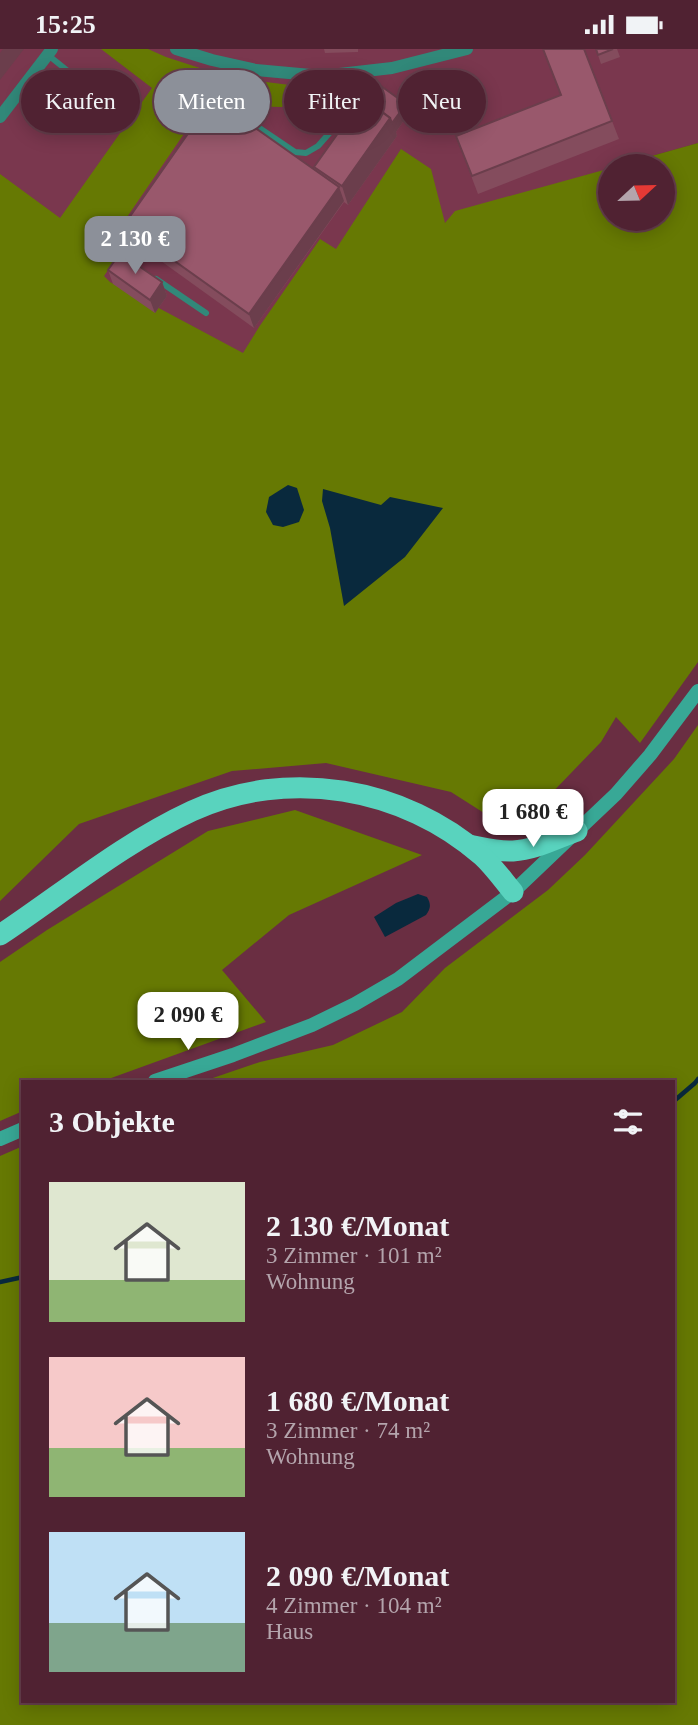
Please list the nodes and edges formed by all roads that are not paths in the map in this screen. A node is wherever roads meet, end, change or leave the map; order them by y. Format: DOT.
graph roads {
  1 [pos="176,49"];
  2 [pos="467,49"];
  3 [pos="50,52"];
  4 [pos="70,70"];
  5 [pos="375,70"];
  6 [pos="284,73"];
  7 [pos="0,117"];
  8 [pos="267,133"];
  9 [pos="330,133"];
  10 [pos="136,215"];
  11 [pos="132,263"];
  12 [pos="153,277"];
  13 [pos="206,313"];
  14 [pos="698,691"];
  15 [pos="577,831"];
  16 [pos="467,844"];
  17 [pos="513,892"];
  18 [pos="0,935"];
  19 [pos="158,1080"];
  20 [pos="21,1130"];
  21 [pos="0,1139"];
  1 -- 6 [label="street"];
  2 -- 5 [label="street"];
  3 -- 4 [label="lane"];
  3 -- 7 [label="street"];
  8 -- 9 [label="lane"];
  10 -- 11 [label="lane"];
  12 -- 13 [label="lane"];
  14 -- 15 [label="main road"];
  15 -- 16 [label="highway"];
  15 -- 17 [label="main road"];
  16 -- 17 [label="highway"];
  16 -- 18 [label="highway"];
  17 -- 19 [label="main road"];
  20 -- 21 [label="main road"];
}
